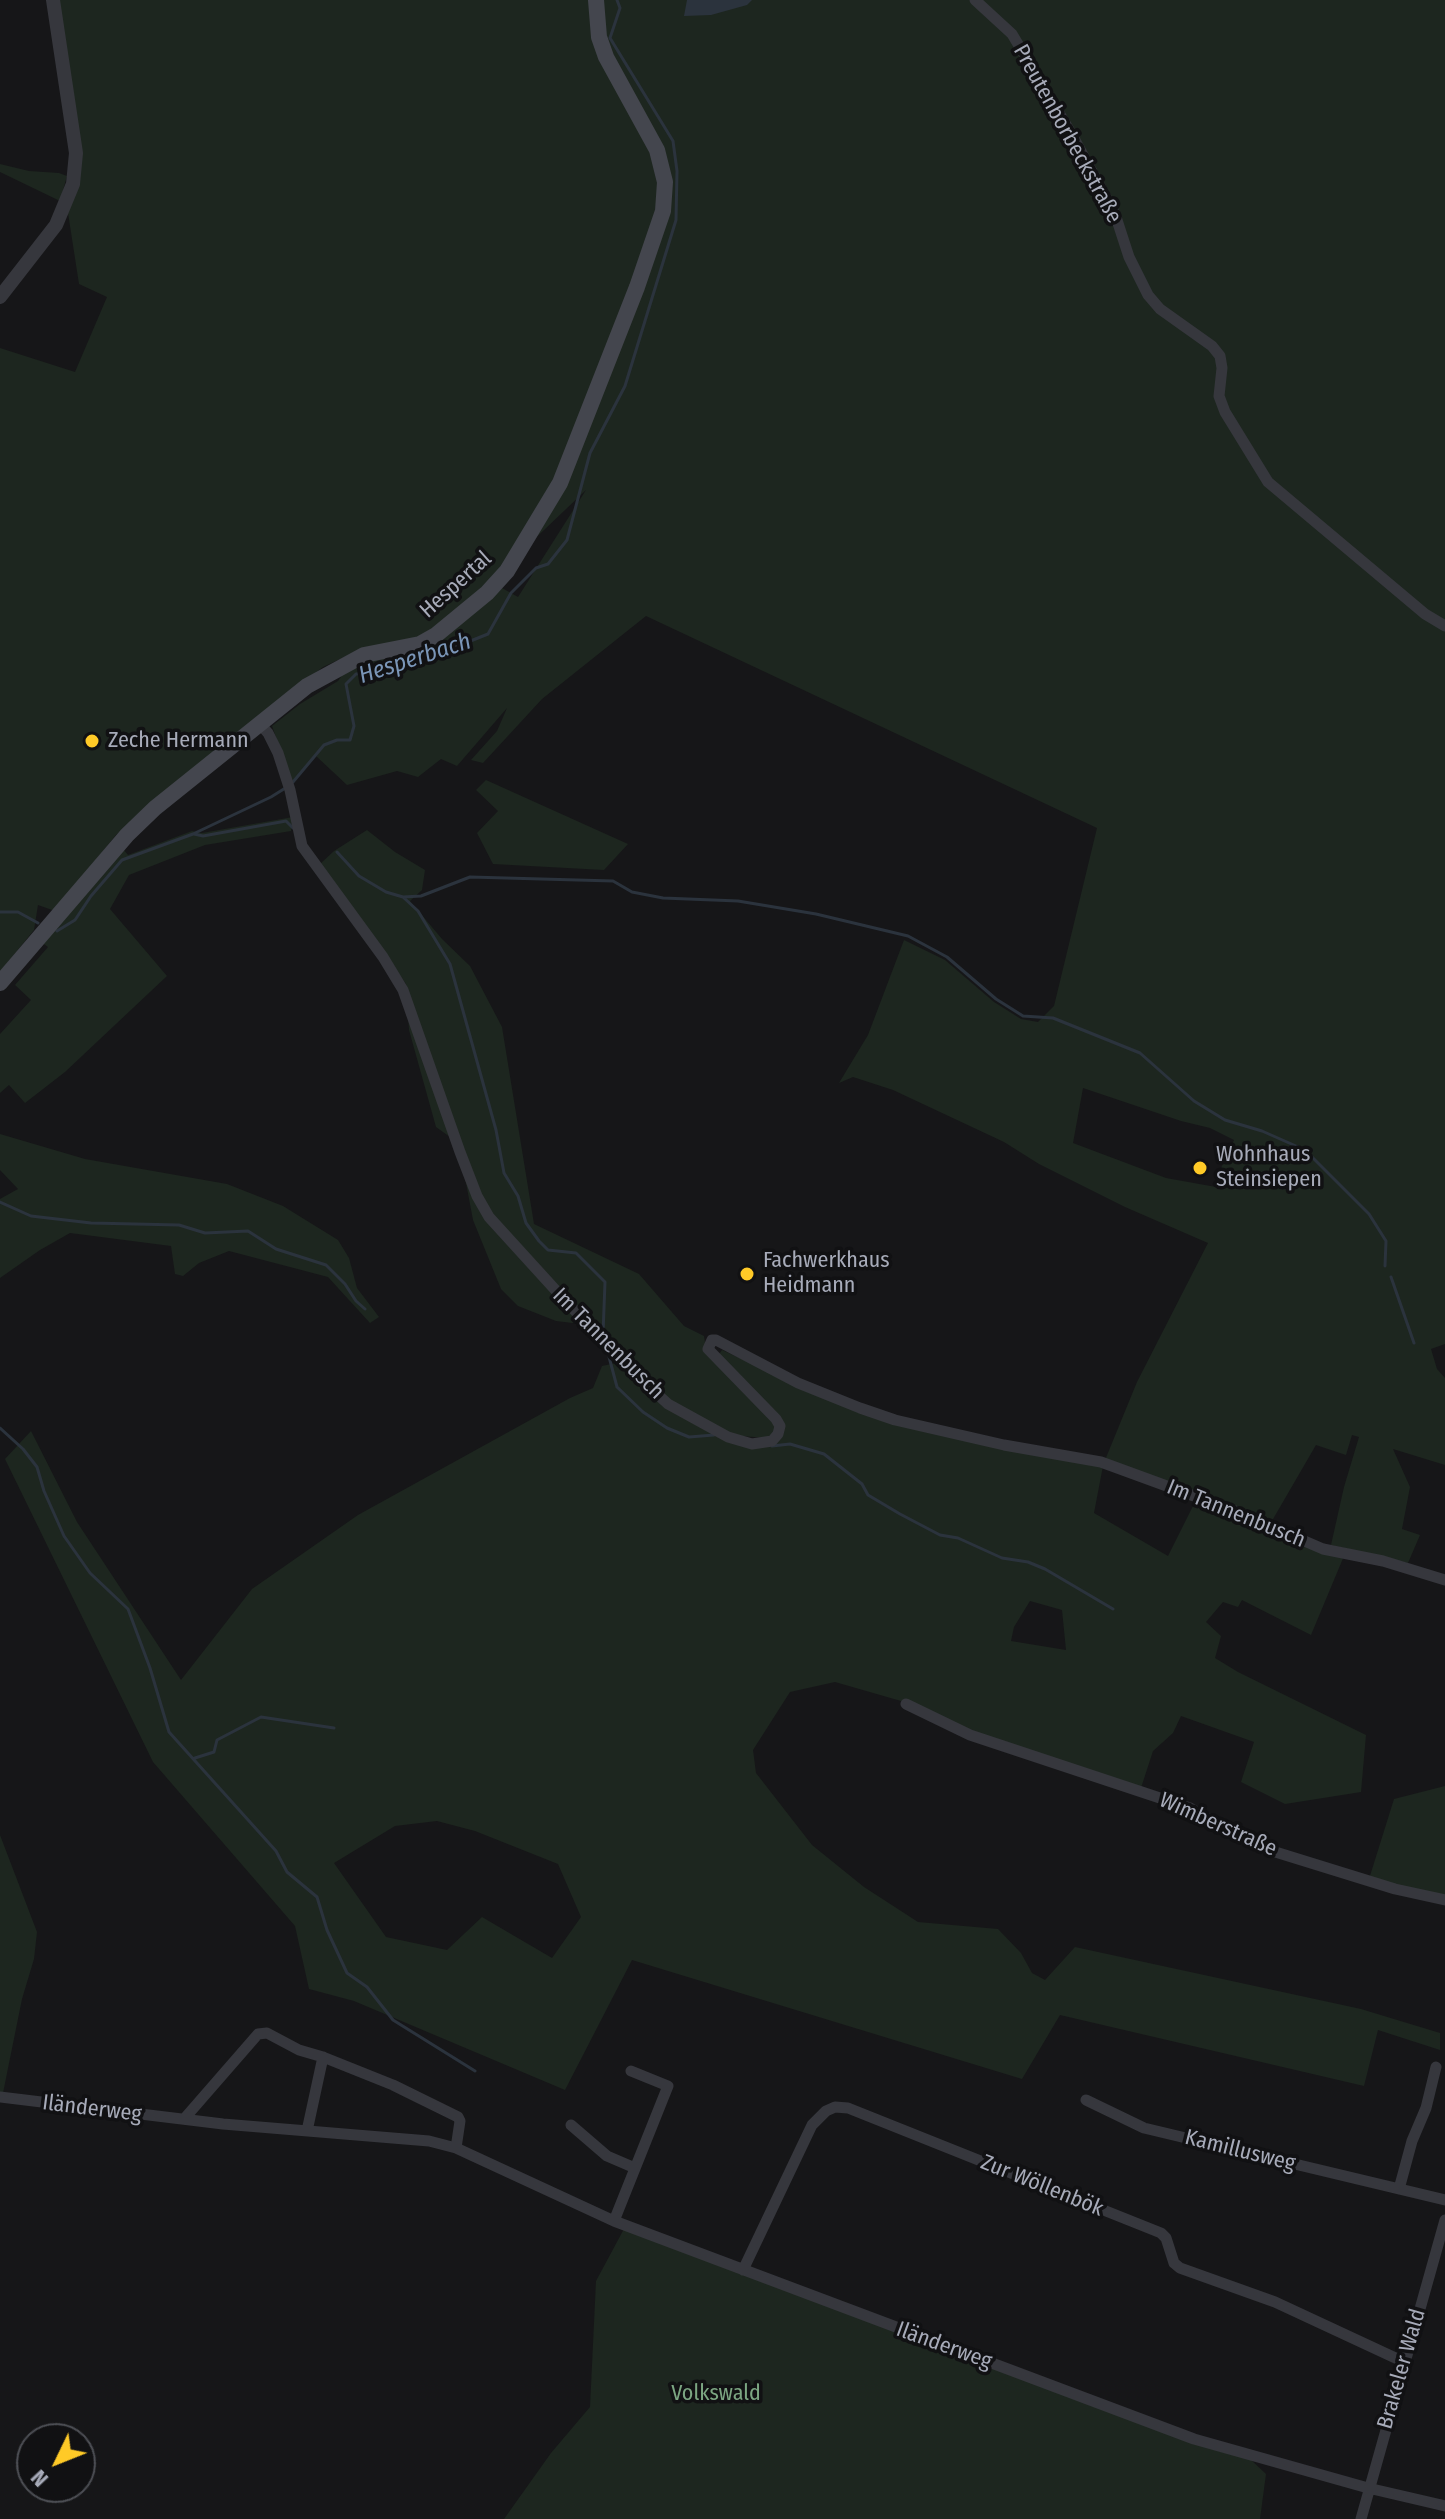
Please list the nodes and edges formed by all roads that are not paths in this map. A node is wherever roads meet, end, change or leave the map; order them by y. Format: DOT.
graph roads {
  1 [pos="53,0"];
  2 [pos="596,0"];
  3 [pos="975,0"];
  4 [pos="0,297"];
  5 [pos="1445,626"];
  6 [pos="260,724"];
  7 [pos="0,983"];
  8 [pos="1445,1580"];
  9 [pos="906,1704"];
  10 [pos="1445,1900"];
  11 [pos="323,2057"];
  12 [pos="1436,2067"];
  13 [pos="631,2071"];
  14 [pos="0,2097"];
  15 [pos="1086,2100"];
  16 [pos="184,2119"];
  17 [pos="571,2125"];
  18 [pos="307,2131"];
  19 [pos="456,2148"];
  20 [pos="635,2168"];
  21 [pos="1399,2189"];
  22 [pos="1445,2200"];
  23 [pos="1445,2220"];
  24 [pos="614,2221"];
  25 [pos="743,2270"];
  26 [pos="1404,2362"];
  27 [pos="1368,2488"];
  28 [pos="1445,2506"];
  29 [pos="1361,2519"];
  1 -- 4 [label="street"];
  2 -- 6 [label="main road, Hespertal"];
  3 -- 5 [label="street, Preutenborbeckstraße"];
  6 -- 7 [label="main road, Hespertal"];
  6 -- 8 [label="street, Im Tannenbusch"];
  9 -- 10 [label="street, Wimberstraße"];
  11 -- 16 [label="street"];
  11 -- 18 [label="street"];
  11 -- 19 [label="street"];
  12 -- 21 [label="street"];
  13 -- 20 [label="street"];
  14 -- 16 [label="street, Iländerweg"];
  15 -- 21 [label="street, Kamillusweg"];
  16 -- 18 [label="street, Iländerweg"];
  17 -- 20 [label="street"];
  18 -- 19 [label="street, Iländerweg"];
  19 -- 24 [label="street, Iländerweg"];
  20 -- 24 [label="street"];
  21 -- 22 [label="street, Kamillusweg"];
  23 -- 26 [label="street, Brakeler Wald"];
  24 -- 25 [label="street, Iländerweg"];
  25 -- 26 [label="street, Zur Wöllenbök"];
  25 -- 27 [label="street, Iländerweg"];
  26 -- 27 [label="street, Brakeler Wald"];
  27 -- 28 [label="street, Iländerweg"];
  27 -- 29 [label="street, Brakeler Wald"];
}
